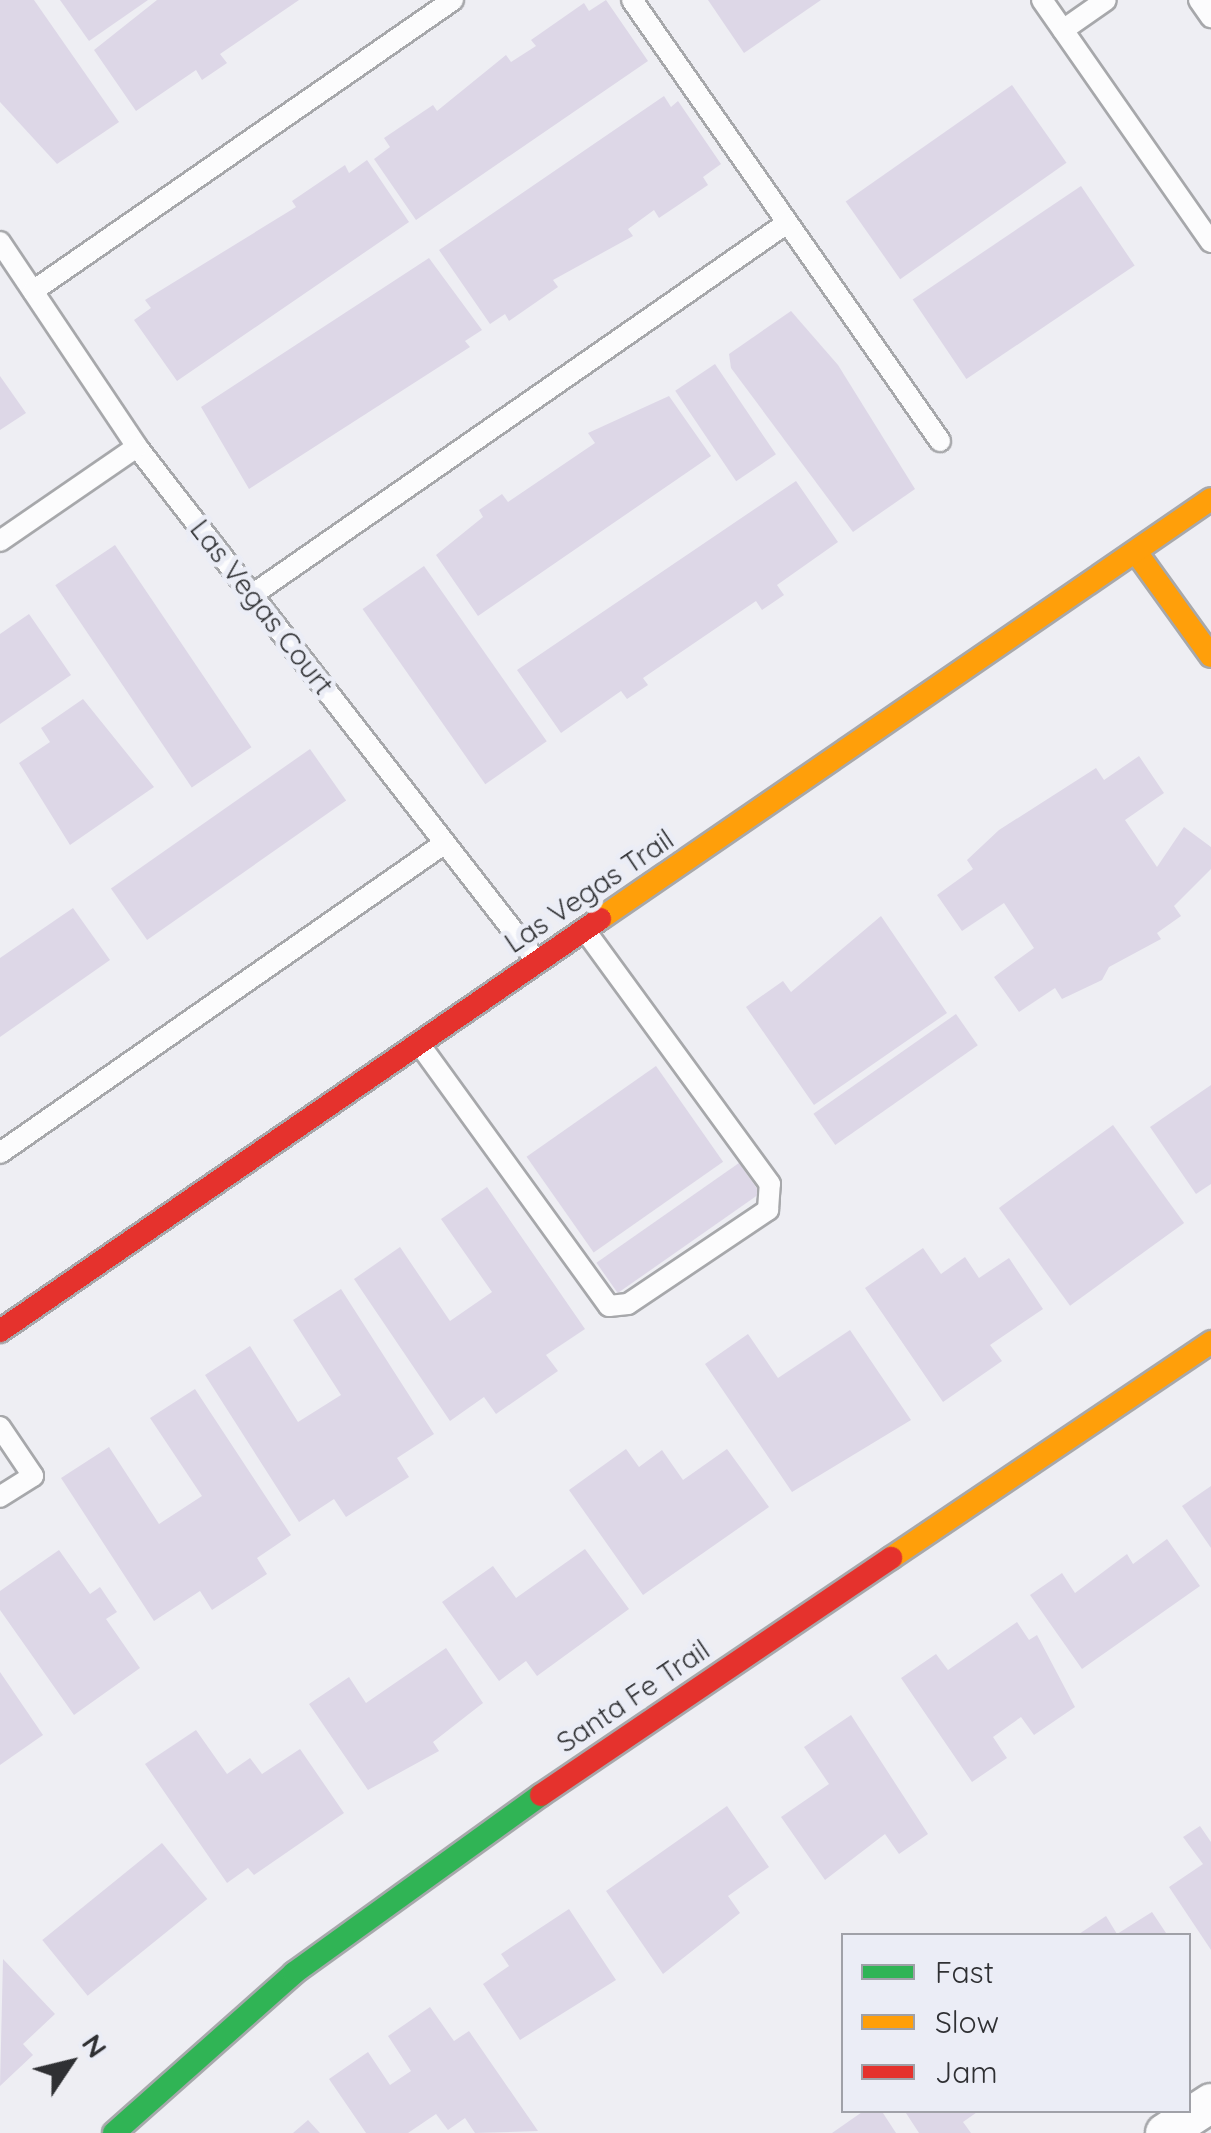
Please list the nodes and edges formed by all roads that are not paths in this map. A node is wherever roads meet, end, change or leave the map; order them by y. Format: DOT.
graph roads {
  1 [pos="453,0"];
  2 [pos="632,0"];
  3 [pos="1042,0"];
  4 [pos="1106,0"];
  5 [pos="1199,0"];
  6 [pos="1211,17"];
  7 [pos="1063,30"];
  8 [pos="787,223"];
  9 [pos="0,242"];
  10 [pos="1211,242"];
  11 [pos="33,291"];
  12 [pos="940,441"];
  13 [pos="137,448"];
  14 [pos="1211,499"];
  15 [pos="0,541"];
  16 [pos="1136,552"];
  17 [pos="252,595"];
  18 [pos="1211,656"];
  19 [pos="444,843"];
  20 [pos="584,930"];
  21 [pos="538,962"];
  22 [pos="418,1044"];
  23 [pos="0,1154"];
  24 [pos="1,1327"];
  25 [pos="1211,1342"];
  26 [pos="0,1427"];
  27 [pos="0,1497"];
  28 [pos="1211,2102"];
  29 [pos="114,2133"];
  30 [pos="1164,2133"];
  1 -- 11 [label="lane"];
  2 -- 8 [label="lane"];
  3 -- 7 [label="lane"];
  4 -- 7 [label="lane"];
  5 -- 6 [label="lane"];
  7 -- 10 [label="lane"];
  8 -- 12 [label="lane"];
  8 -- 17 [label="lane"];
  9 -- 11 [label="lane, Las Vegas Court"];
  11 -- 13 [label="lane, Las Vegas Court"];
  13 -- 15 [label="lane"];
  13 -- 17 [label="lane, Las Vegas Court"];
  14 -- 16 [label="main road, Las Vegas Trail"];
  16 -- 18 [label="main road"];
  16 -- 20 [label="main road, Las Vegas Trail"];
  17 -- 19 [label="lane, Las Vegas Court"];
  19 -- 21 [label="lane, Las Vegas Court"];
  19 -- 23 [label="lane"];
  20 -- 21 [label="main road, Las Vegas Trail"];
  20 -- 22 [label="lane"];
  21 -- 22 [label="main road, Las Vegas Trail"];
  22 -- 24 [label="main road, Las Vegas Trail"];
  25 -- 29 [label="main road, Santa Fe Trail"];
  26 -- 27 [label="lane"];
  28 -- 30 [label="street"];
}
